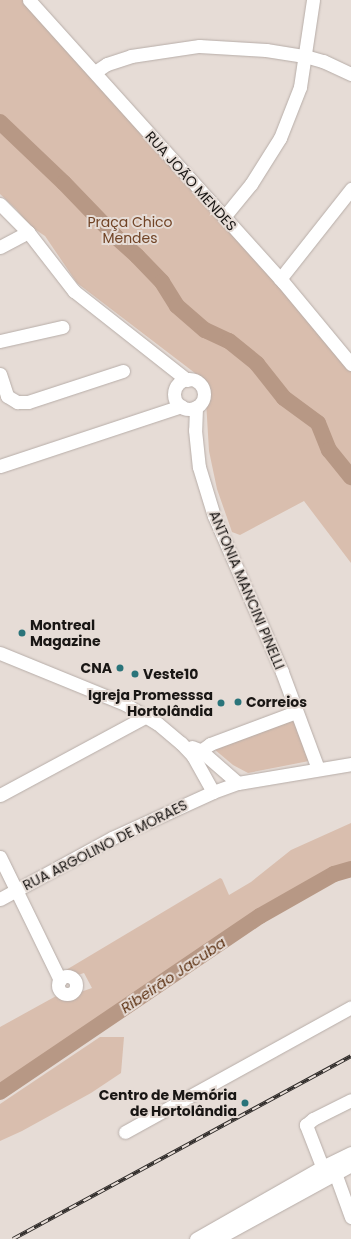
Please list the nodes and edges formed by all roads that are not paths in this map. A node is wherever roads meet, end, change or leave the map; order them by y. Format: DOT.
graph roads {
  1 [pos="29,0"];
  2 [pos="313,0"];
  3 [pos="305,56"];
  4 [pos="95,72"];
  5 [pos="351,74"];
  6 [pos="351,189"];
  7 [pos="0,204"];
  8 [pos="224,217"];
  9 [pos="28,232"];
  10 [pos="0,247"];
  11 [pos="280,279"];
  12 [pos="62,327"];
  13 [pos="0,341"];
  14 [pos="351,364"];
  15 [pos="123,371"];
  16 [pos="0,374"];
  17 [pos="187,380"];
  18 [pos="178,403"];
  19 [pos="196,407"];
  20 [pos="0,458"];
  21 [pos="0,466"];
  22 [pos="0,653"];
  23 [pos="296,712"];
  24 [pos="147,716"];
  25 [pos="197,753"];
  26 [pos="351,764"];
  27 [pos="318,769"];
  28 [pos="238,783"];
  29 [pos="213,792"];
  30 [pos="0,795"];
  31 [pos="0,857"];
  32 [pos="15,891"];
  33 [pos="0,899"];
  34 [pos="60,980"];
  35 [pos="351,1007"];
  36 [pos="351,1100"];
  37 [pos="125,1132"];
  38 [pos="351,1153"];
  39 [pos="351,1165"];
  40 [pos="328,1172"];
  41 [pos="351,1218"];
  42 [pos="196,1239"];
  43 [pos="216,1239"];
  1 -- 4 [label="street, RUA JOÃO MENDES"];
  2 -- 3 [label="street"];
  3 -- 4 [label="street"];
  3 -- 5 [label="street"];
  3 -- 8 [label="street"];
  4 -- 8 [label="street, RUA JOÃO MENDES"];
  6 -- 11 [label="street"];
  7 -- 9 [label="street"];
  8 -- 11 [label="street, RUA JOÃO MENDES"];
  9 -- 10 [label="street"];
  9 -- 17 [label="street"];
  11 -- 14 [label="street, RUA JOÃO MENDES"];
  12 -- 13 [label="street"];
  15 -- 16 [label="street"];
  17 -- 18 [label="street"];
  17 -- 19 [label="street"];
  18 -- 19 [label="street"];
  18 -- 20 [label="street"];
  18 -- 21 [label="street"];
  19 -- 23 [label="street, ANTONIA MANCINI PINELLI"];
  22 -- 24 [label="street"];
  23 -- 25 [label="street"];
  23 -- 27 [label="street, ANTONIA MANCINI PINELLI"];
  24 -- 25 [label="street"];
  24 -- 30 [label="street"];
  25 -- 28 [label="street"];
  25 -- 29 [label="street"];
  26 -- 27 [label="street, RUA ARGOLINO DE MORAES"];
  27 -- 28 [label="street, RUA ARGOLINO DE MORAES"];
  28 -- 29 [label="street, RUA ARGOLINO DE MORAES"];
  29 -- 32 [label="street, RUA ARGOLINO DE MORAES"];
  31 -- 32 [label="street"];
  32 -- 33 [label="street, RUA ARGOLINO DE MORAES"];
  32 -- 34 [label="street"];
  35 -- 37 [label="street"];
  36 -- 40 [label="street"];
  38 -- 40 [label="street"];
  39 -- 40 [label="street"];
  40 -- 41 [label="street"];
  40 -- 42 [label="street"];
  40 -- 43 [label="street"];
}
